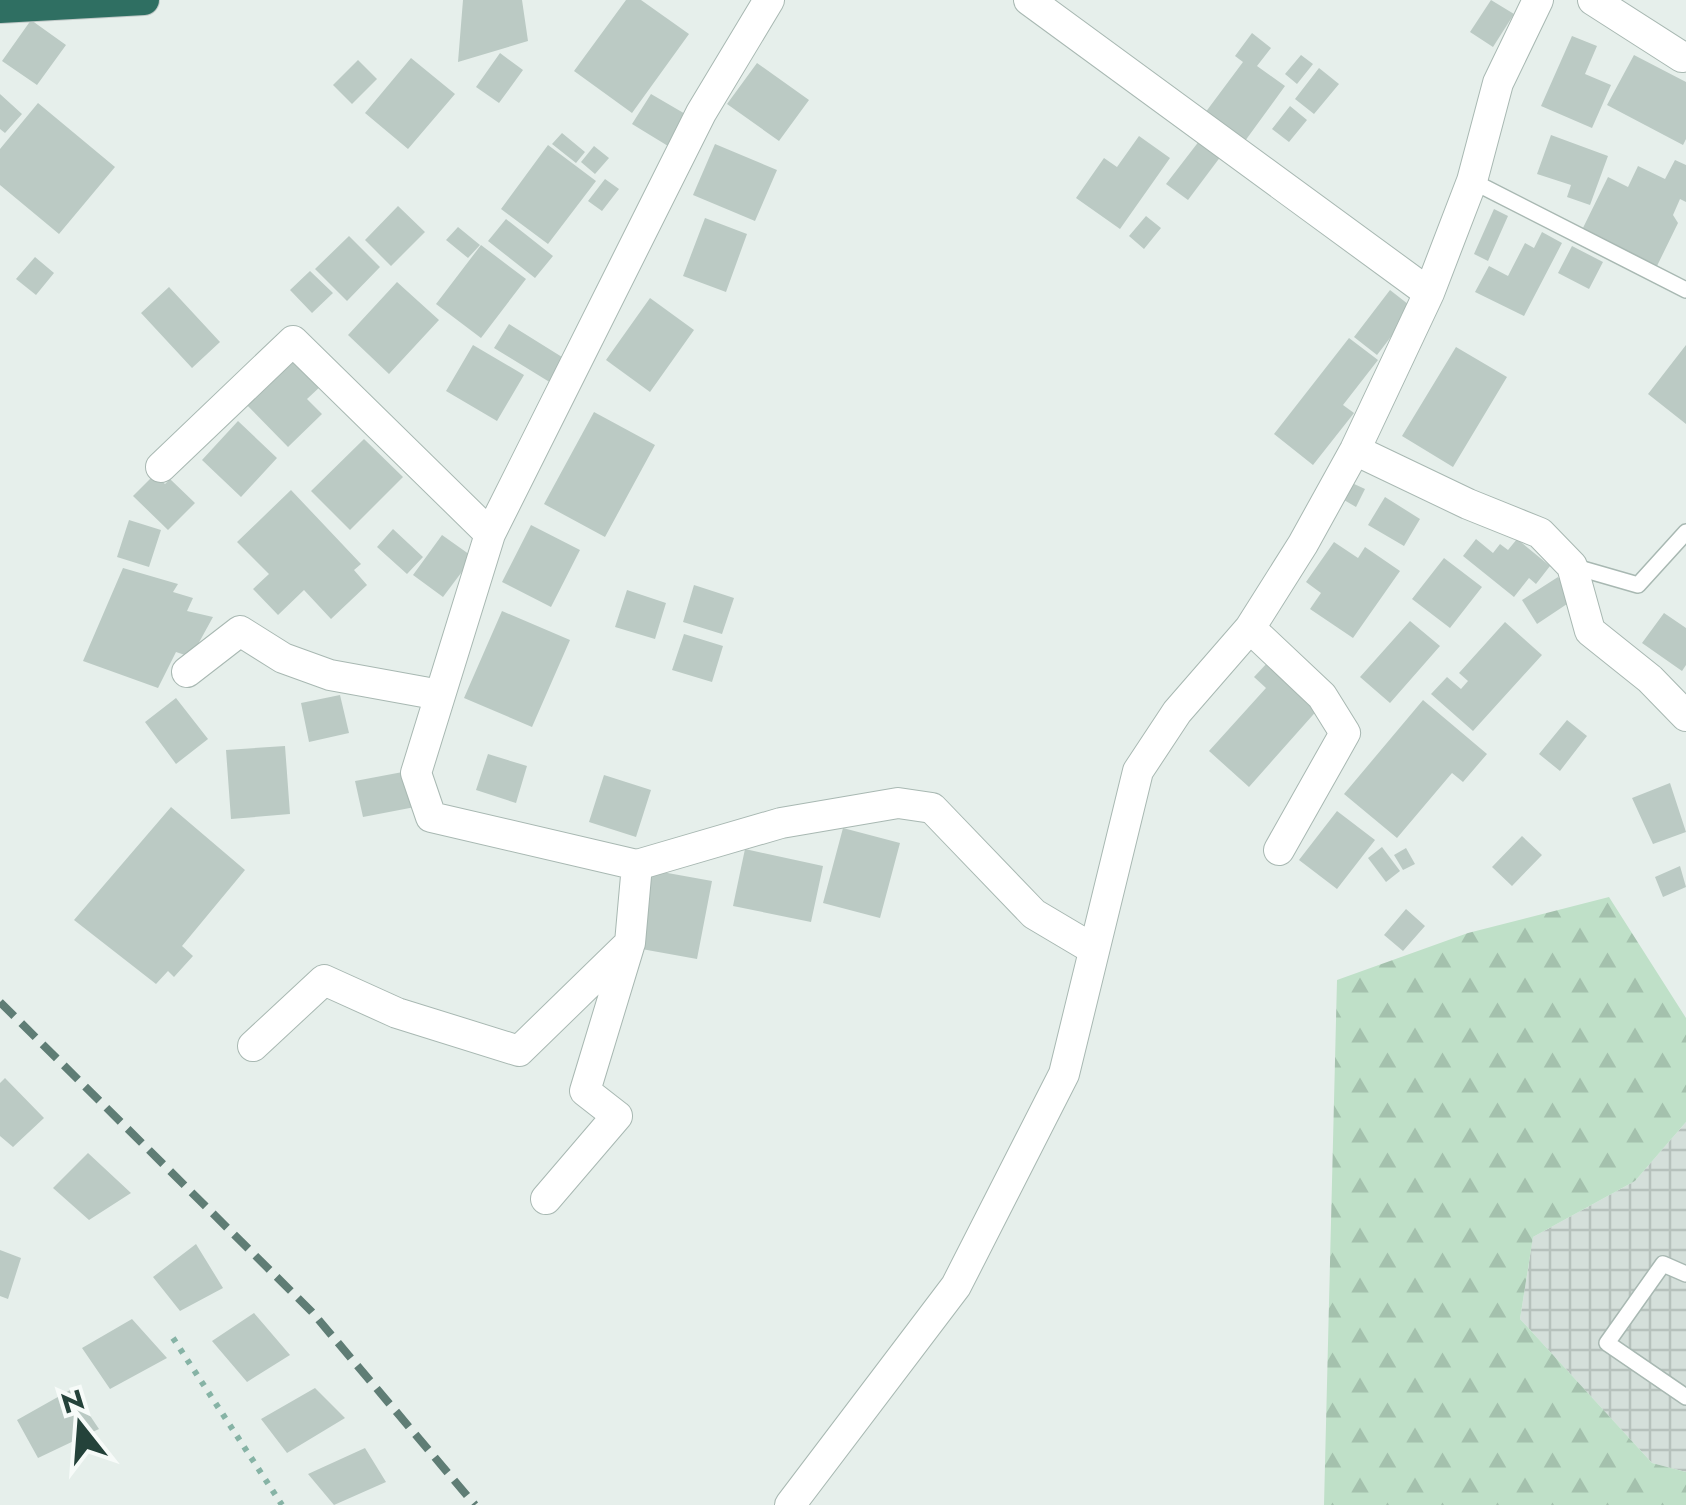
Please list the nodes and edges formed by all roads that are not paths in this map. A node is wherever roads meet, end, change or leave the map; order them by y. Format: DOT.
graph roads {
  1 [pos="144,0"];
  2 [pos="769,0"];
  3 [pos="1029,0"];
  4 [pos="1538,0"];
  5 [pos="1593,0"];
  6 [pos="0,8"];
  7 [pos="1682,57"];
  8 [pos="1472,181"];
  9 [pos="1686,290"];
  10 [pos="1429,292"];
  11 [pos="1356,450"];
  12 [pos="162,468"];
  13 [pos="1686,532"];
  14 [pos="490,534"];
  15 [pos="1572,566"];
  16 [pos="1250,628"];
  17 [pos="187,672"];
  18 [pos="440,694"];
  19 [pos="1686,716"];
  20 [pos="1279,850"];
  21 [pos="636,865"];
  22 [pos="630,943"];
  23 [pos="1093,949"];
  24 [pos="253,1046"];
  25 [pos="546,1200"];
  26 [pos="1686,1274"];
  27 [pos="1686,1397"];
  28 [pos="790,1505"];
  1 -- 6 [label="highway"];
  2 -- 14 [label="street"];
  3 -- 10 [label="street"];
  4 -- 8 [label="street"];
  5 -- 7 [label="street"];
  8 -- 9 [label="lane"];
  8 -- 10 [label="street"];
  10 -- 11 [label="street"];
  11 -- 15 [label="street"];
  11 -- 16 [label="street"];
  12 -- 14 [label="street"];
  13 -- 15 [label="lane"];
  14 -- 18 [label="street"];
  15 -- 19 [label="street"];
  16 -- 20 [label="street"];
  16 -- 23 [label="street"];
  17 -- 18 [label="street"];
  18 -- 21 [label="street"];
  21 -- 22 [label="street"];
  21 -- 23 [label="street"];
  22 -- 24 [label="street"];
  22 -- 25 [label="street"];
  23 -- 28 [label="street"];
  26 -- 27 [label="lane"];
}
